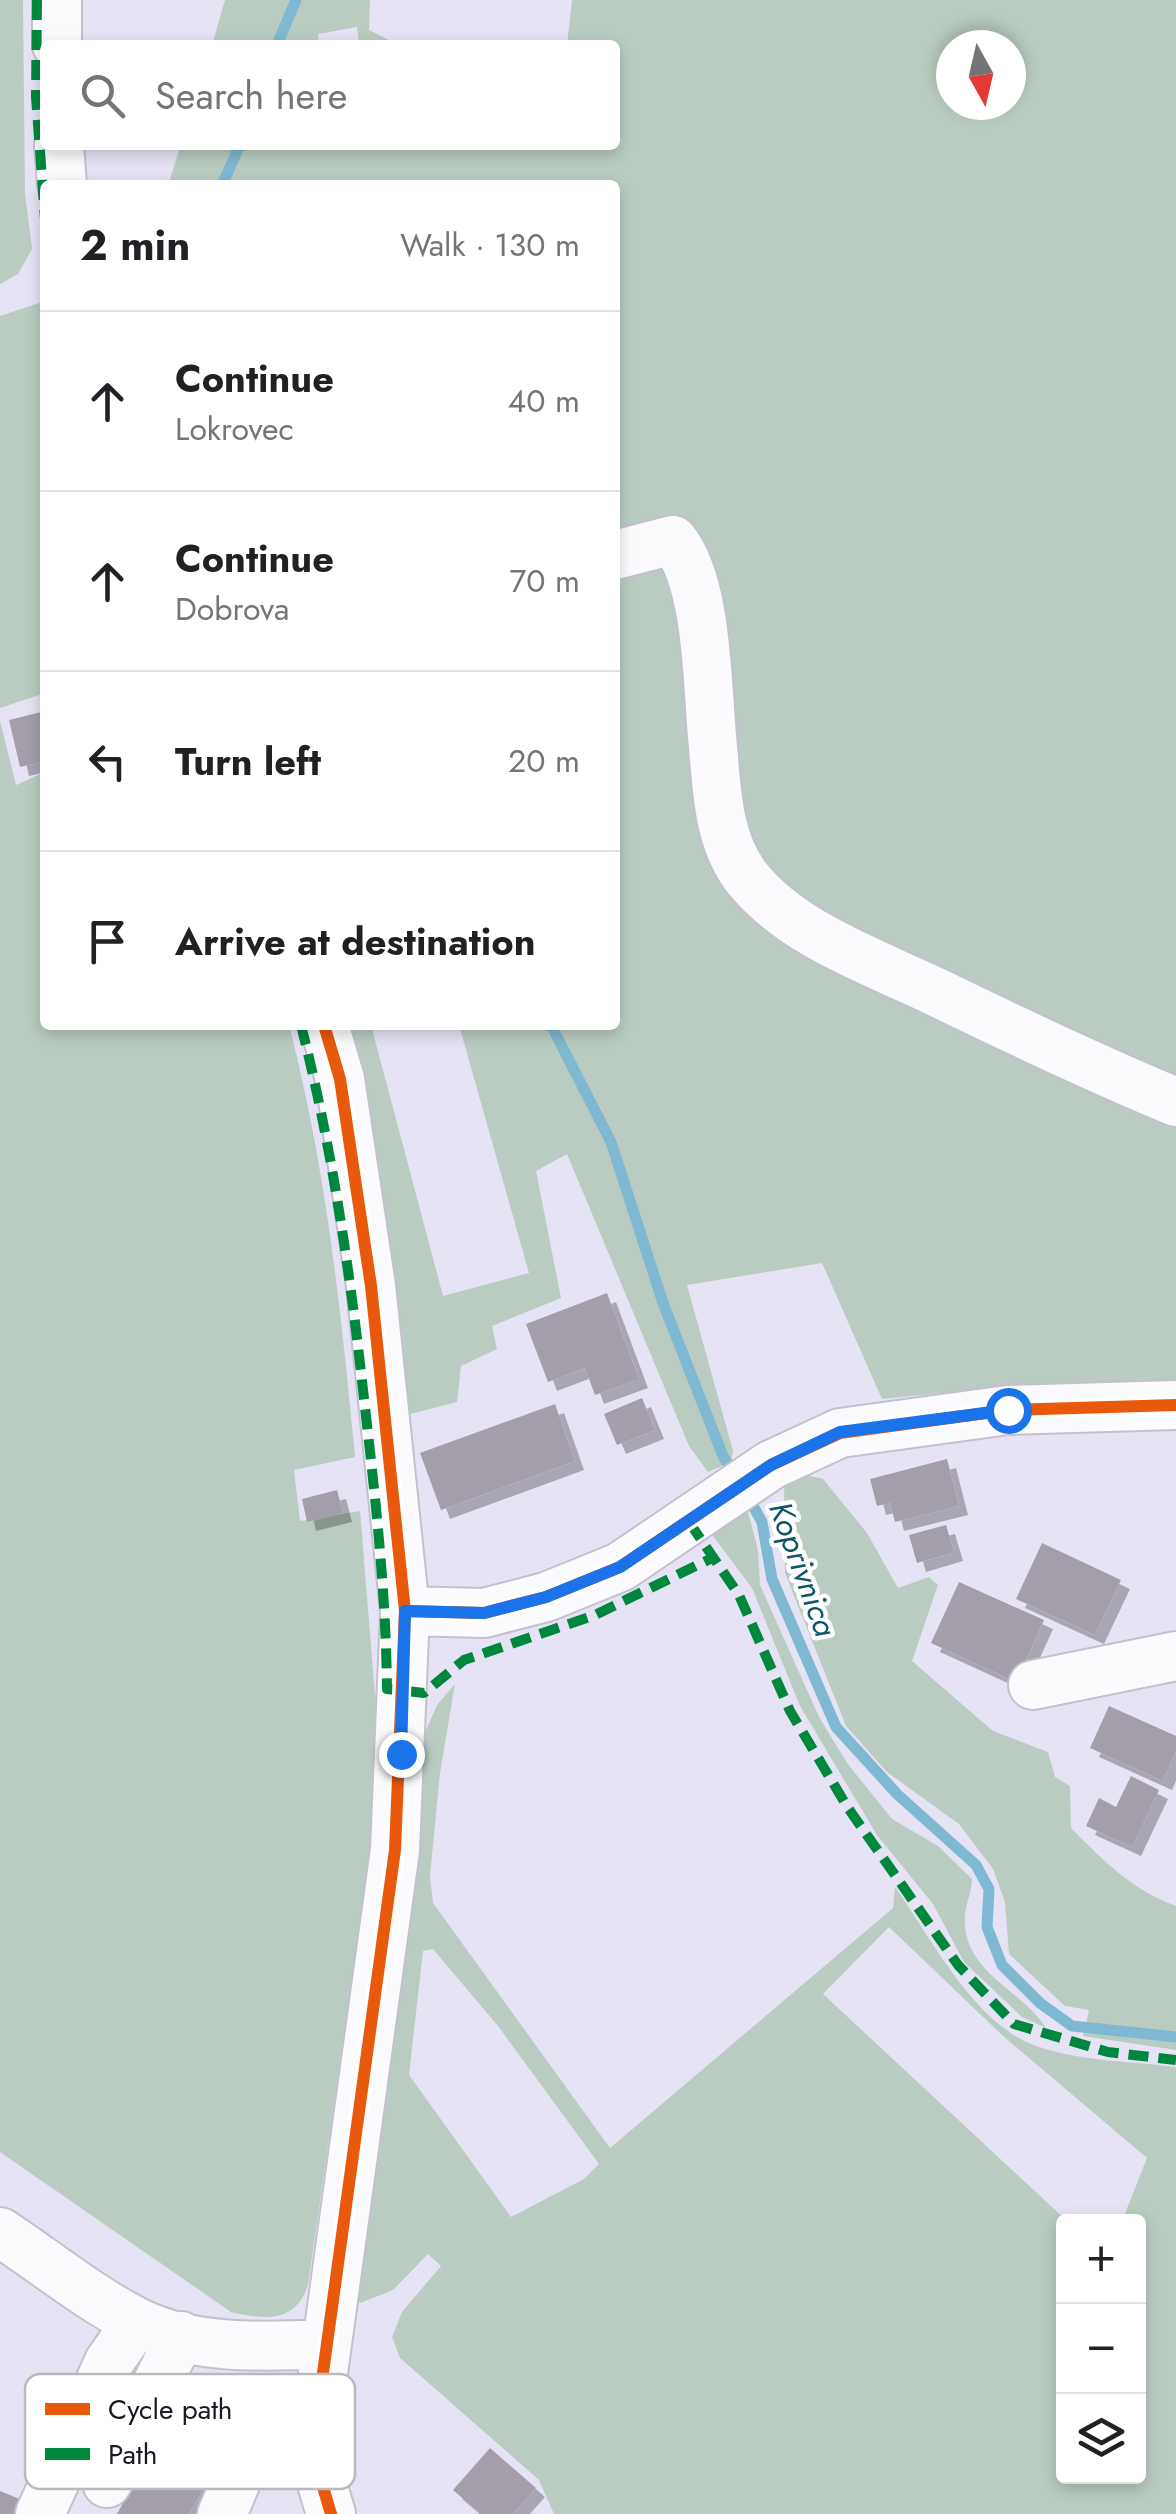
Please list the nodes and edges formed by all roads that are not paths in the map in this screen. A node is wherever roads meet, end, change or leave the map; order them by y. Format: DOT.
graph roads {
  1 [pos="57,0"];
  2 [pos="57,40"];
  3 [pos="59,150"];
  4 [pos="62,180"];
  5 [pos="620,555"];
  6 [pos="325,1030"];
  7 [pos="1176,1102"];
  8 [pos="1176,1404"];
  9 [pos="405,1611"];
  10 [pos="1176,1656"];
  11 [pos="1034,1686"];
  12 [pos="0,2232"];
  13 [pos="158,2329"];
  14 [pos="324,2344"];
  15 [pos="104,2374"];
  16 [pos="143,2374"];
  17 [pos="321,2374"];
  18 [pos="51,2489"];
  19 [pos="235,2489"];
  20 [pos="325,2489"];
  21 [pos="40,2514"];
  22 [pos="222,2514"];
  23 [pos="331,2514"];
  1 -- 2 [label="street"];
  3 -- 4 [label="street"];
  5 -- 7 [label="street"];
  6 -- 9 [label="street"];
  8 -- 9 [label="street"];
  9 -- 14 [label="street"];
  10 -- 11 [label="street"];
  12 -- 13 [label="street"];
  13 -- 14 [label="street"];
  13 -- 15 [label="street"];
  13 -- 16 [label="street"];
  14 -- 17 [label="street"];
  18 -- 21 [label="street"];
  19 -- 22 [label="street"];
  20 -- 23 [label="street"];
}
